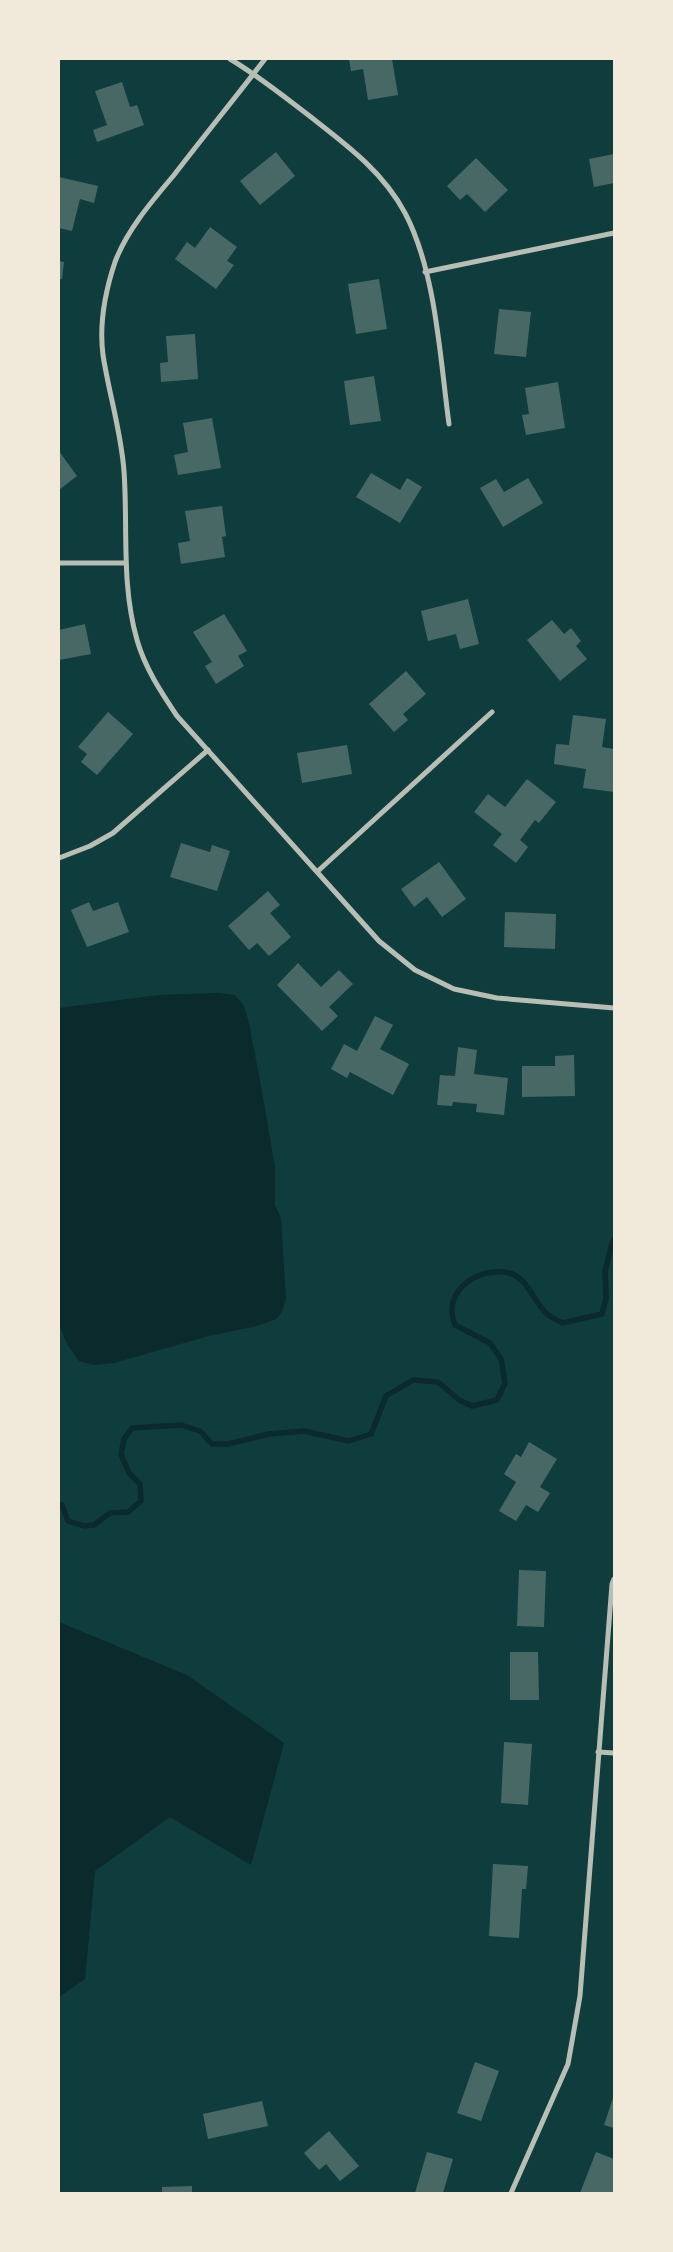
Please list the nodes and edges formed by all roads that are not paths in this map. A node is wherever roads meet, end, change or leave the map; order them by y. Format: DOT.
graph roads {
  1 [pos="230,59"];
  2 [pos="265,59"];
  3 [pos="254,73"];
  4 [pos="614,233"];
  5 [pos="426,272"];
  6 [pos="449,424"];
  7 [pos="59,563"];
  8 [pos="125,563"];
  9 [pos="492,712"];
  10 [pos="208,750"];
  11 [pos="59,858"];
  12 [pos="318,871"];
  13 [pos="614,1008"];
  14 [pos="614,1578"];
  15 [pos="598,1752"];
  16 [pos="614,1753"];
  17 [pos="511,2193"];
  1 -- 3 [label="street"];
  2 -- 3 [label="street"];
  3 -- 5 [label="street"];
  3 -- 8 [label="street"];
  4 -- 5 [label="street"];
  5 -- 6 [label="street"];
  7 -- 8 [label="street"];
  8 -- 10 [label="street"];
  9 -- 12 [label="street"];
  10 -- 11 [label="street"];
  10 -- 12 [label="street"];
  12 -- 13 [label="street"];
  14 -- 15 [label="street"];
  15 -- 16 [label="street"];
  15 -- 17 [label="street"];
}
